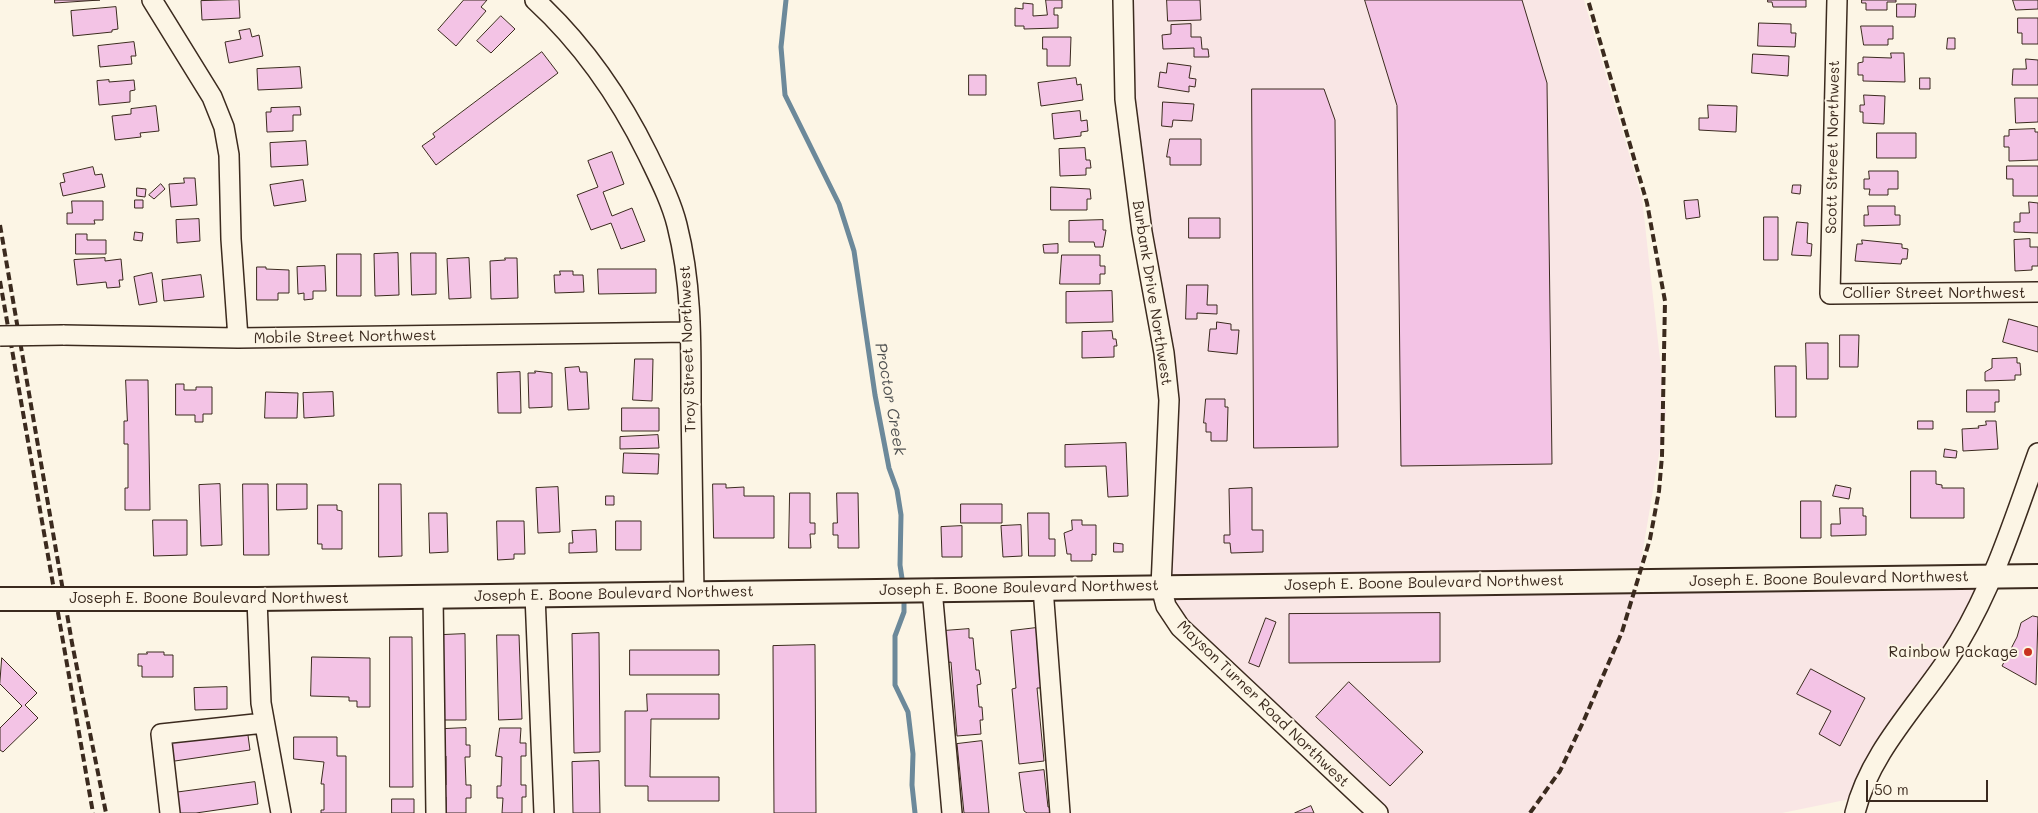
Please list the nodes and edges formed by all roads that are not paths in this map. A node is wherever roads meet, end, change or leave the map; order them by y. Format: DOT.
graph roads {
  1 [pos="152,0"];
  2 [pos="535,0"];
  3 [pos="1123,0"];
  4 [pos="1837,0"];
  5 [pos="2038,292"];
  6 [pos="1830,294"];
  7 [pos="690,332"];
  8 [pos="0,336"];
  9 [pos="238,338"];
  10 [pos="2038,454"];
  11 [pos="2038,576"];
  12 [pos="1992,577"];
  13 [pos="1161,586"];
  14 [pos="1043,588"];
  15 [pos="925,589"];
  16 [pos="694,592"];
  17 [pos="535,595"];
  18 [pos="432,596"];
  19 [pos="0,599"];
  20 [pos="258,599"];
  21 [pos="264,723"];
  22 [pos="170,813"];
  23 [pos="281,813"];
  24 [pos="436,813"];
  25 [pos="544,813"];
  26 [pos="952,813"];
  27 [pos="1060,813"];
  28 [pos="1378,813"];
  29 [pos="1855,813"];
  1 -- 9 [label="street"];
  2 -- 7 [label="street, Troy Street Northwest"];
  3 -- 13 [label="street, Burbank Drive Northwest"];
  4 -- 6 [label="street, Scott Street Northwest"];
  5 -- 6 [label="street, Collier Street Northwest"];
  7 -- 9 [label="street, Mobile Street Northwest"];
  7 -- 16 [label="street, Troy Street Northwest"];
  8 -- 9 [label="street, Mobile Street Northwest, bridge"];
  10 -- 12 [label="street"];
  11 -- 12 [label="main road, Joseph E. Boone Boulevard Northwest"];
  12 -- 13 [label="main road, Joseph E. Boone Boulevard Northwest"];
  12 -- 29 [label="street"];
  13 -- 14 [label="main road, Joseph E. Boone Boulevard Northwest"];
  13 -- 28 [label="street, Mayson Turner Road Northwest"];
  14 -- 15 [label="main road, Joseph E. Boone Boulevard Northwest"];
  14 -- 27 [label="street"];
  15 -- 16 [label="main road, Joseph E. Boone Boulevard Northwest"];
  15 -- 26 [label="street"];
  16 -- 17 [label="main road, Joseph E. Boone Boulevard Northwest"];
  17 -- 18 [label="main road, Joseph E. Boone Boulevard Northwest"];
  17 -- 25 [label="street"];
  18 -- 20 [label="main road, Joseph E. Boone Boulevard Northwest"];
  18 -- 24 [label="street"];
  19 -- 20 [label="main road, Joseph E. Boone Boulevard Northwest, bridge"];
  20 -- 21 [label="street"];
  21 -- 22 [label="street"];
  21 -- 23 [label="street"];
}
